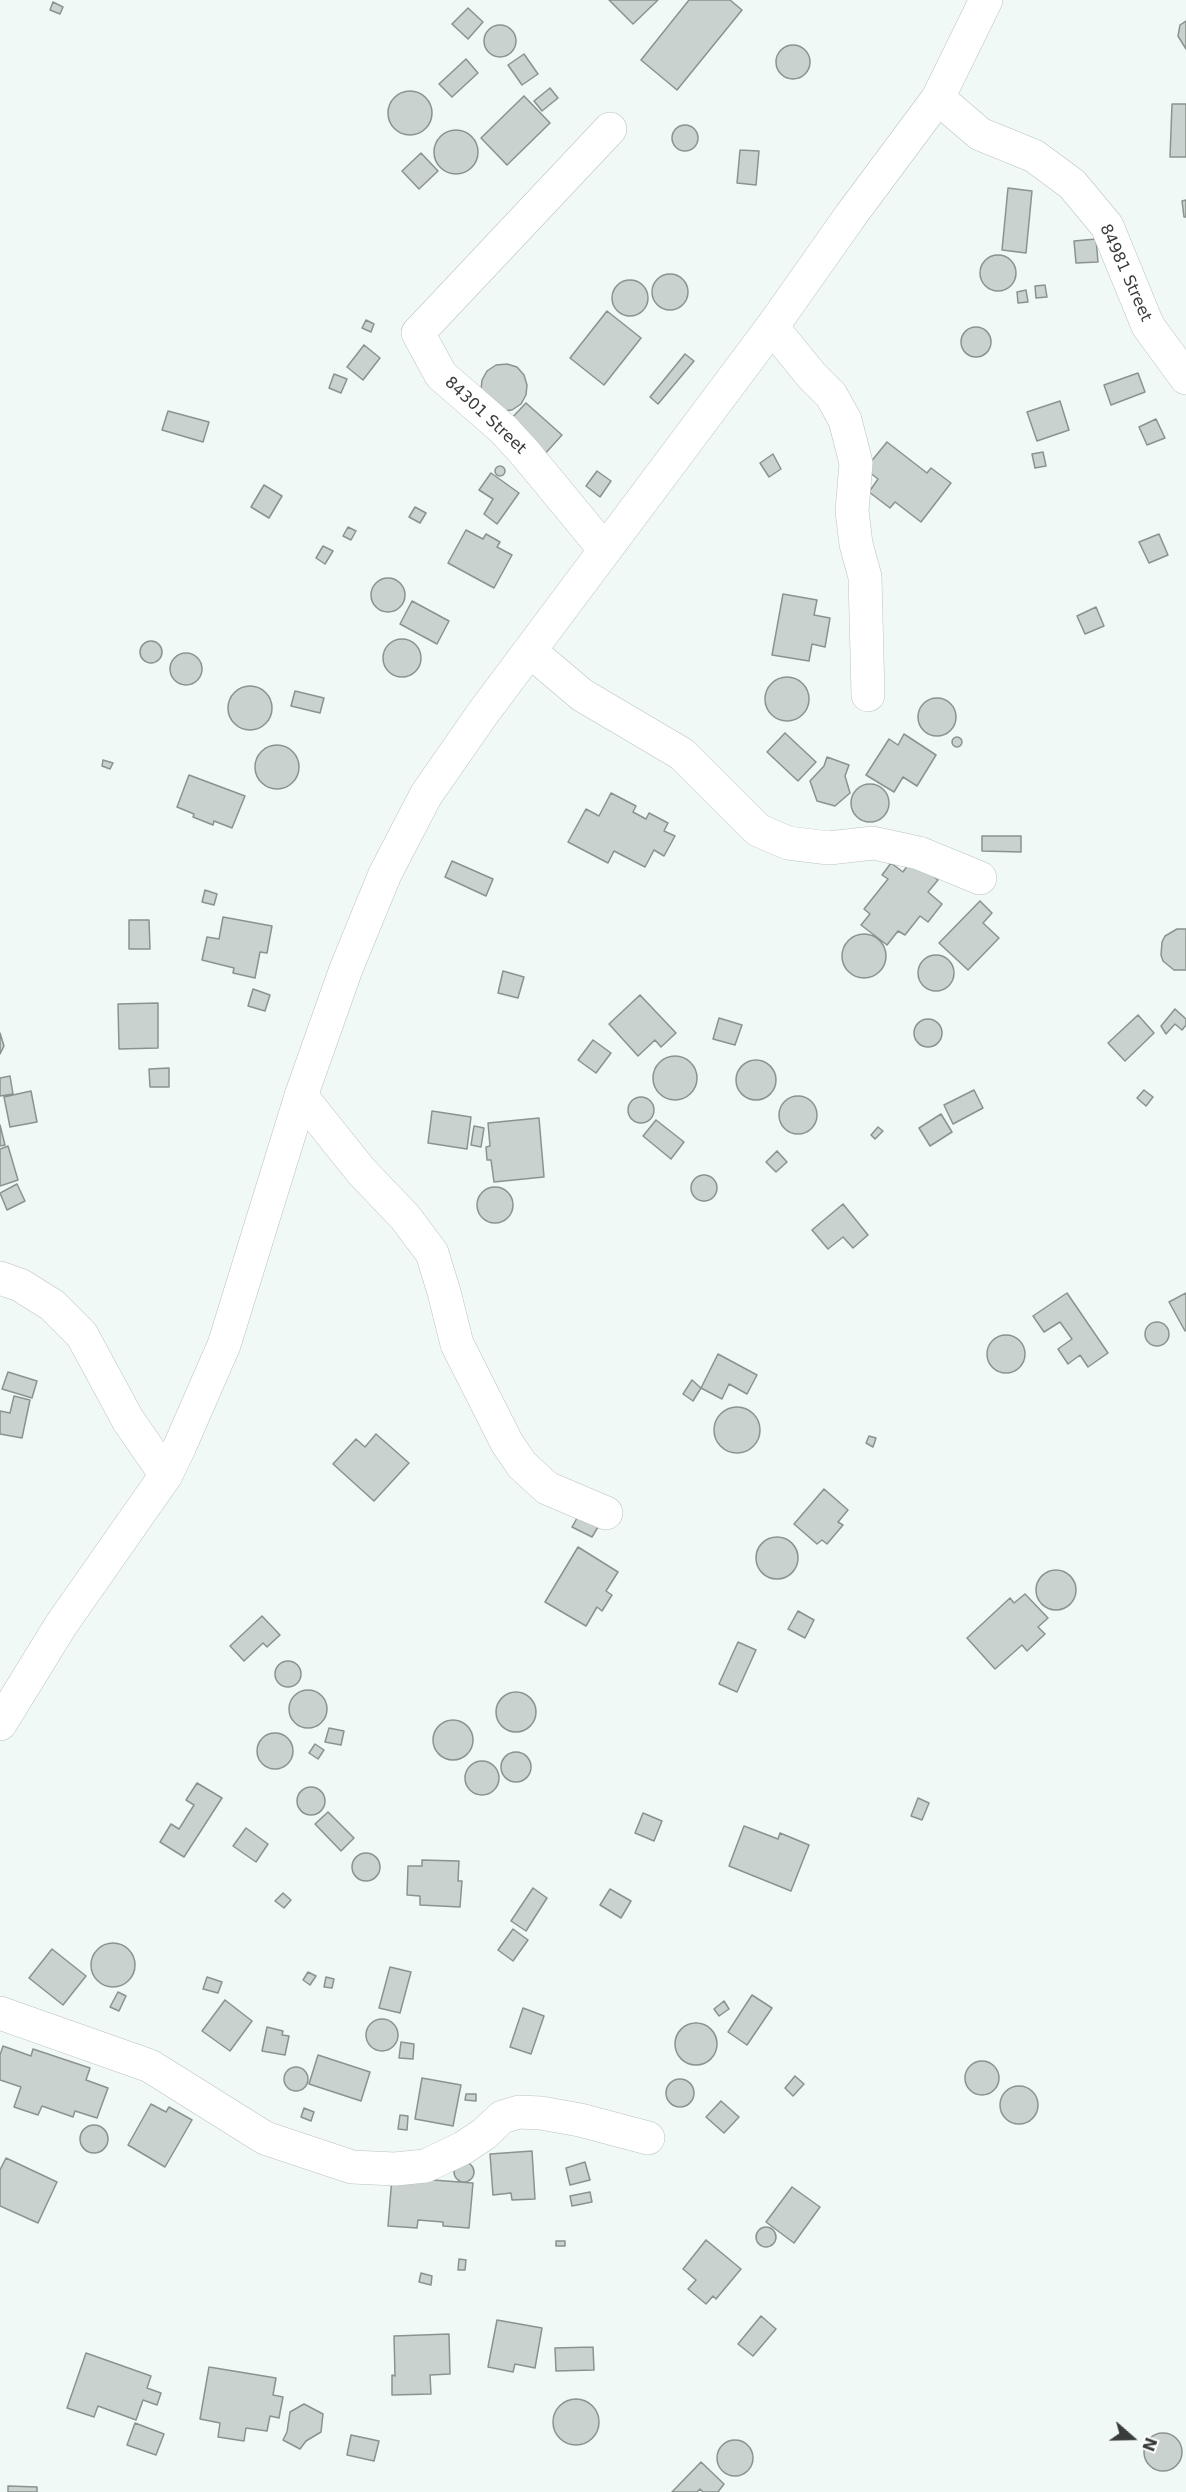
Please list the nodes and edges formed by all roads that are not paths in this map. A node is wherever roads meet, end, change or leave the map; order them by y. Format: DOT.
graph roads {
  1 [pos="986,0"];
  2 [pos="938,98"];
  3 [pos="610,129"];
  4 [pos="772,327"];
  5 [pos="1186,378"];
  6 [pos="605,550"];
  7 [pos="530,651"];
  8 [pos="868,695"];
  9 [pos="980,878"];
  10 [pos="301,1096"];
  11 [pos="0,1278"];
  12 [pos="166,1475"];
  13 [pos="606,1513"];
  14 [pos="0,1724"];
  15 [pos="0,2013"];
  16 [pos="648,2138"];
  1 -- 2 [label="street"];
  2 -- 4 [label="street"];
  2 -- 5 [label="street, 84981 Street"];
  3 -- 6 [label="street, 84301 Street"];
  4 -- 6 [label="street"];
  4 -- 8 [label="street"];
  6 -- 7 [label="street"];
  7 -- 9 [label="street"];
  7 -- 10 [label="street"];
  10 -- 12 [label="street"];
  10 -- 13 [label="street"];
  11 -- 12 [label="street"];
  12 -- 14 [label="street"];
  15 -- 16 [label="street"];
}
